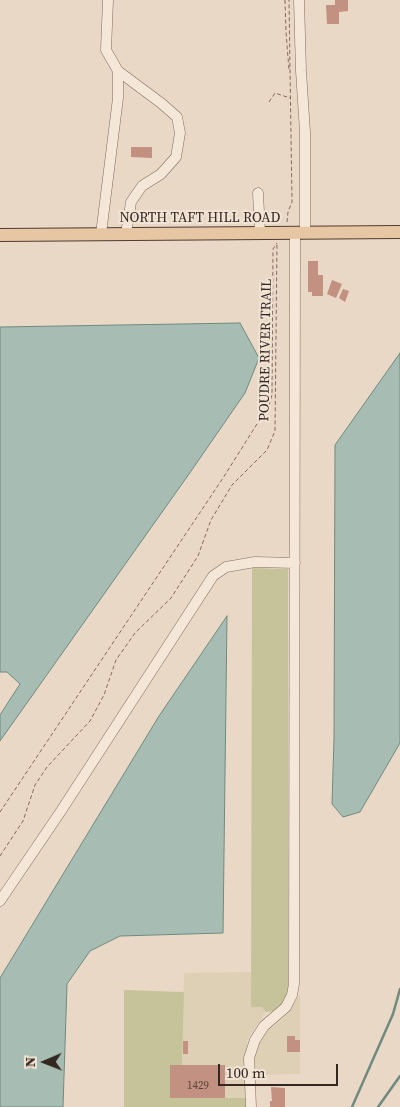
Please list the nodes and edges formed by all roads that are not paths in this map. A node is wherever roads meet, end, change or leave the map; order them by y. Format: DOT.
graph roads {
  1 [pos="108,0"];
  2 [pos="299,0"];
  3 [pos="118,71"];
  4 [pos="258,193"];
  5 [pos="260,232"];
  6 [pos="400,232"];
  7 [pos="101,234"];
  8 [pos="126,234"];
  9 [pos="0,235"];
  10 [pos="290,235"];
  11 [pos="295,563"];
  12 [pos="0,902"];
  13 [pos="251,1107"];
  1 -- 3 [label="lane"];
  2 -- 10 [label="lane"];
  3 -- 7 [label="lane"];
  3 -- 8 [label="lane"];
  4 -- 5 [label="lane"];
  5 -- 8 [label="main road, NORTH TAFT HILL ROAD"];
  5 -- 10 [label="main road, NORTH TAFT HILL ROAD"];
  6 -- 10 [label="main road, NORTH TAFT HILL ROAD"];
  7 -- 8 [label="main road, NORTH TAFT HILL ROAD"];
  7 -- 9 [label="main road, NORTH TAFT HILL ROAD"];
  10 -- 11 [label="lane"];
  11 -- 12 [label="lane"];
  11 -- 13 [label="lane"];
}
